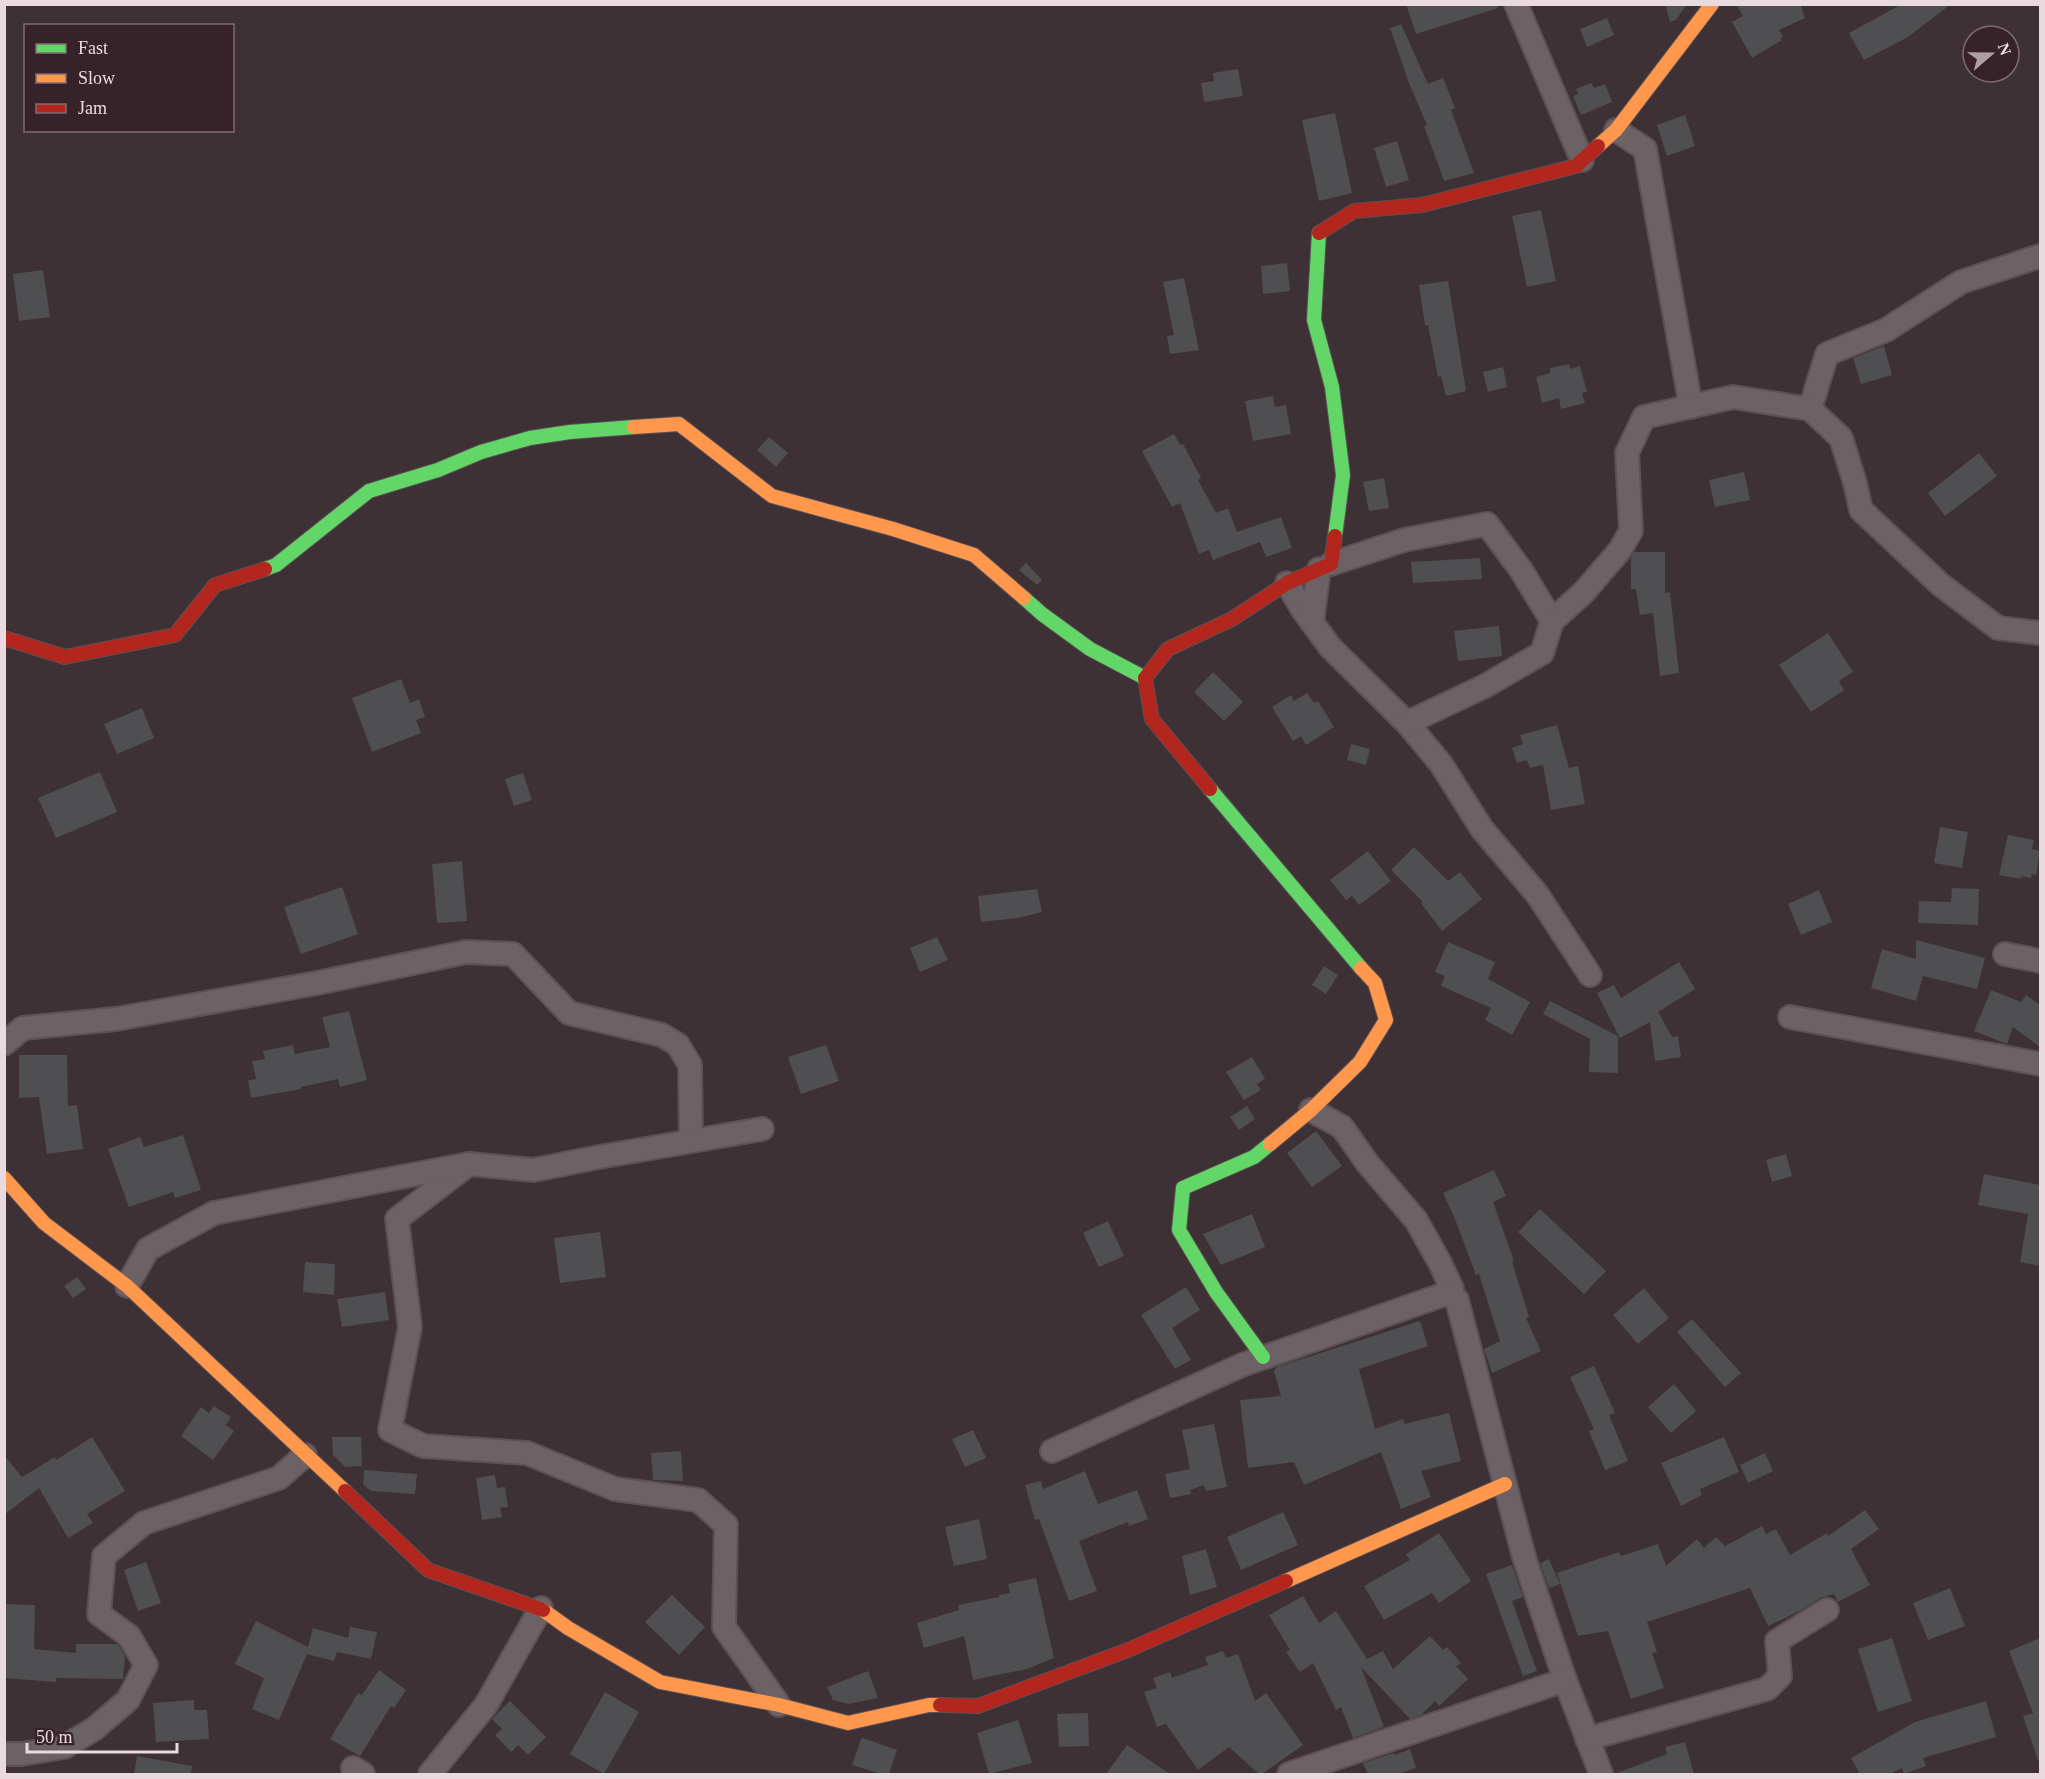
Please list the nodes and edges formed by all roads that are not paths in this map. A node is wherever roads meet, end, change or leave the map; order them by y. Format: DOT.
graph roads {
  1 [pos="1516,4"];
  2 [pos="1712,4"];
  3 [pos="1616,130"];
  4 [pos="1582,160"];
  5 [pos="2040,256"];
  6 [pos="1691,406"];
  7 [pos="1810,409"];
  8 [pos="1325,566"];
  9 [pos="1287,583"];
  10 [pos="1552,621"];
  11 [pos="1312,622"];
  12 [pos="2040,633"];
  13 [pos="4,638"];
  14 [pos="1144,678"];
  15 [pos="1407,723"];
  16 [pos="2005,954"];
  17 [pos="2040,961"];
  18 [pos="1590,975"];
  19 [pos="1790,1017"];
  20 [pos="4,1044"];
  21 [pos="2040,1064"];
  22 [pos="1311,1110"];
  23 [pos="762,1129"];
  24 [pos="691,1140"];
  25 [pos="469,1164"];
  26 [pos="4,1179"];
  27 [pos="127,1286"];
  28 [pos="1448,1293"];
  29 [pos="1263,1358"];
  30 [pos="1052,1451"];
  31 [pos="305,1455"];
  32 [pos="1505,1485"];
  33 [pos="541,1608"];
  34 [pos="1827,1610"];
  35 [pos="1565,1680"];
  36 [pos="779,1705"];
  37 [pos="1587,1739"];
  38 [pos="4,1754"];
  39 [pos="430,1774"];
  40 [pos="1289,1774"];
  41 [pos="1601,1774"];
  1 -- 4 [label="street"];
  2 -- 3 [label="street"];
  3 -- 4 [label="street"];
  3 -- 6 [label="street"];
  4 -- 8 [label="street"];
  5 -- 7 [label="street"];
  6 -- 7 [label="street"];
  6 -- 10 [label="street"];
  7 -- 12 [label="street"];
  8 -- 9 [label="street"];
  8 -- 10 [label="street"];
  8 -- 11 [label="street"];
  9 -- 11 [label="street"];
  9 -- 14 [label="street"];
  10 -- 15 [label="street"];
  11 -- 15 [label="street"];
  13 -- 14 [label="street"];
  14 -- 22 [label="street"];
  15 -- 18 [label="street"];
  16 -- 17 [label="street"];
  19 -- 21 [label="street"];
  20 -- 24 [label="street"];
  22 -- 28 [label="street"];
  22 -- 29 [label="street"];
  23 -- 24 [label="street"];
  24 -- 25 [label="street"];
  25 -- 27 [label="street"];
  25 -- 36 [label="street"];
  26 -- 27 [label="street"];
  27 -- 31 [label="street"];
  28 -- 29 [label="street"];
  28 -- 32 [label="street"];
  29 -- 30 [label="street"];
  31 -- 33 [label="street"];
  31 -- 38 [label="street"];
  32 -- 35 [label="street"];
  32 -- 36 [label="street"];
  33 -- 36 [label="street"];
  33 -- 39 [label="street"];
  34 -- 37 [label="street"];
  35 -- 37 [label="street"];
  35 -- 40 [label="street"];
  37 -- 41 [label="street"];
}
